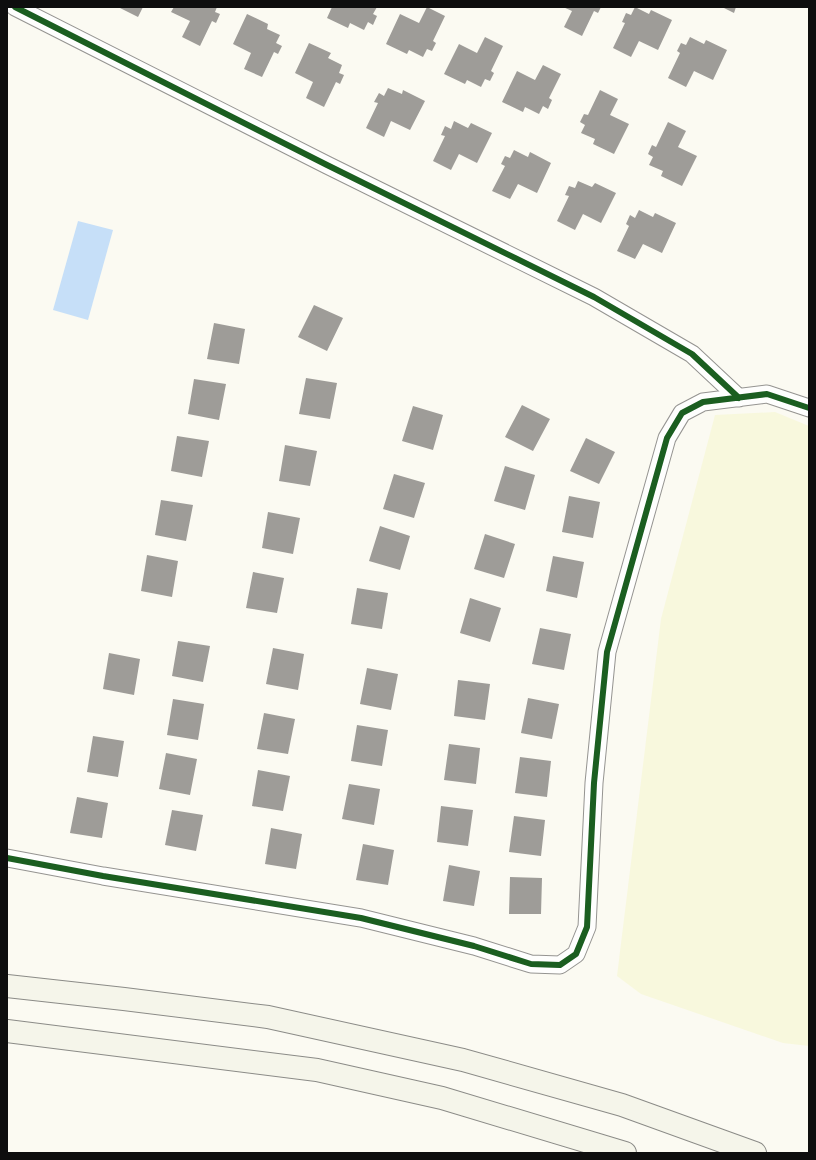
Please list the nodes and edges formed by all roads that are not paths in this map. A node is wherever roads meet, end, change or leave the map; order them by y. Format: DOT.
graph roads {
  1 [pos="15,7"];
  2 [pos="739,398"];
  3 [pos="809,408"];
  4 [pos="7,858"];
  5 [pos="7,986"];
  6 [pos="7,1031"];
  7 [pos="625,1153"];
  8 [pos="755,1153"];
  1 -- 2 [label="street"];
  2 -- 3 [label="street"];
  2 -- 4 [label="street"];
  5 -- 8 [label="main road"];
  6 -- 7 [label="main road"];
}
